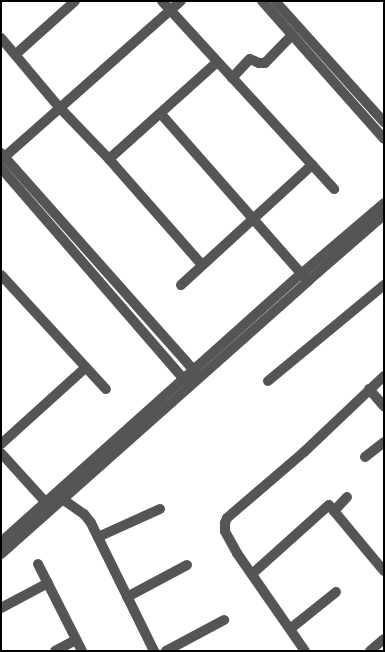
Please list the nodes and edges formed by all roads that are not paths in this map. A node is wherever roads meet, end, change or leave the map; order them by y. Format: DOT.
graph roads {
  1 [pos="75,1"];
  2 [pos="162,1"];
  3 [pos="181,1"];
  4 [pos="262,1"];
  5 [pos="276,1"];
  6 [pos="64,5"];
  7 [pos="170,11"];
  8 [pos="292,35"];
  9 [pos="1,38"];
  10 [pos="16,54"];
  11 [pos="218,62"];
  12 [pos="232,78"];
  13 [pos="60,107"];
  14 [pos="161,114"];
  15 [pos="384,122"];
  16 [pos="384,139"];
  17 [pos="2,157"];
  18 [pos="109,159"];
  19 [pos="312,165"];
  20 [pos="1,168"];
  21 [pos="334,189"];
  22 [pos="384,203"];
  23 [pos="384,215"];
  24 [pos="253,220"];
  25 [pos="202,265"];
  26 [pos="1,275"];
  27 [pos="304,277"];
  28 [pos="181,285"];
  29 [pos="384,285"];
  30 [pos="85,368"];
  31 [pos="196,374"];
  32 [pos="384,376"];
  33 [pos="268,381"];
  34 [pos="187,382"];
  35 [pos="106,389"];
  36 [pos="369,389"];
  37 [pos="384,406"];
  38 [pos="384,442"];
  39 [pos="1,444"];
  40 [pos="1,453"];
  41 [pos="365,457"];
  42 [pos="59,496"];
  43 [pos="347,497"];
  44 [pos="49,505"];
  45 [pos="160,509"];
  46 [pos="334,511"];
  47 [pos="98,537"];
  48 [pos="1,542"];
  49 [pos="1,554"];
  50 [pos="38,564"];
  51 [pos="187,566"];
  52 [pos="384,571"];
  53 [pos="252,574"];
  54 [pos="48,583"];
  55 [pos="336,592"];
  56 [pos="127,597"];
  57 [pos="1,608"];
  58 [pos="224,620"];
  59 [pos="290,629"];
  60 [pos="76,640"];
  61 [pos="384,640"];
  62 [pos="55,651"];
  63 [pos="82,651"];
  64 [pos="154,651"];
  65 [pos="166,651"];
  66 [pos="305,651"];
  67 [pos="370,651"];
  1 -- 6 [label="street"];
  2 -- 7 [label="street"];
  3 -- 7 [label="street"];
  4 -- 8 [label="street"];
  5 -- 15 [label="street"];
  6 -- 10 [label="street"];
  7 -- 11 [label="street"];
  7 -- 13 [label="street"];
  8 -- 12 [label="street"];
  8 -- 16 [label="street"];
  9 -- 10 [label="street"];
  10 -- 13 [label="street"];
  11 -- 12 [label="street"];
  11 -- 14 [label="street"];
  12 -- 19 [label="street"];
  13 -- 17 [label="street"];
  13 -- 18 [label="street"];
  14 -- 18 [label="street"];
  14 -- 24 [label="street"];
  17 -- 31 [label="street"];
  18 -- 25 [label="street"];
  19 -- 21 [label="street"];
  19 -- 24 [label="street"];
  20 -- 34 [label="street"];
  22 -- 27 [label="street"];
  23 -- 27 [label="street"];
  24 -- 25 [label="street"];
  24 -- 27 [label="street"];
  25 -- 28 [label="street"];
  26 -- 30 [label="street"];
  27 -- 31 [label="street"];
  29 -- 33 [label="street"];
  30 -- 35 [label="street"];
  30 -- 39 [label="street"];
  31 -- 34 [label="street"];
  32 -- 36 [label="street"];
  34 -- 42 [label="street"];
  36 -- 37 [label="street"];
  36 -- 53 [label="street"];
  38 -- 41 [label="street"];
  40 -- 44 [label="street"];
  42 -- 44 [label="street"];
  42 -- 47 [label="street"];
  43 -- 46 [label="street"];
  44 -- 48 [label="street"];
  44 -- 49 [label="street"];
  45 -- 47 [label="street"];
  46 -- 52 [label="street"];
  46 -- 53 [label="street"];
  47 -- 56 [label="street"];
  50 -- 54 [label="street"];
  51 -- 56 [label="street"];
  53 -- 59 [label="street"];
  54 -- 57 [label="street"];
  54 -- 60 [label="street"];
  55 -- 59 [label="street"];
  56 -- 64 [label="street"];
  58 -- 65 [label="street"];
  59 -- 66 [label="street"];
  60 -- 62 [label="street"];
  60 -- 63 [label="street"];
  61 -- 67 [label="street"];
}
